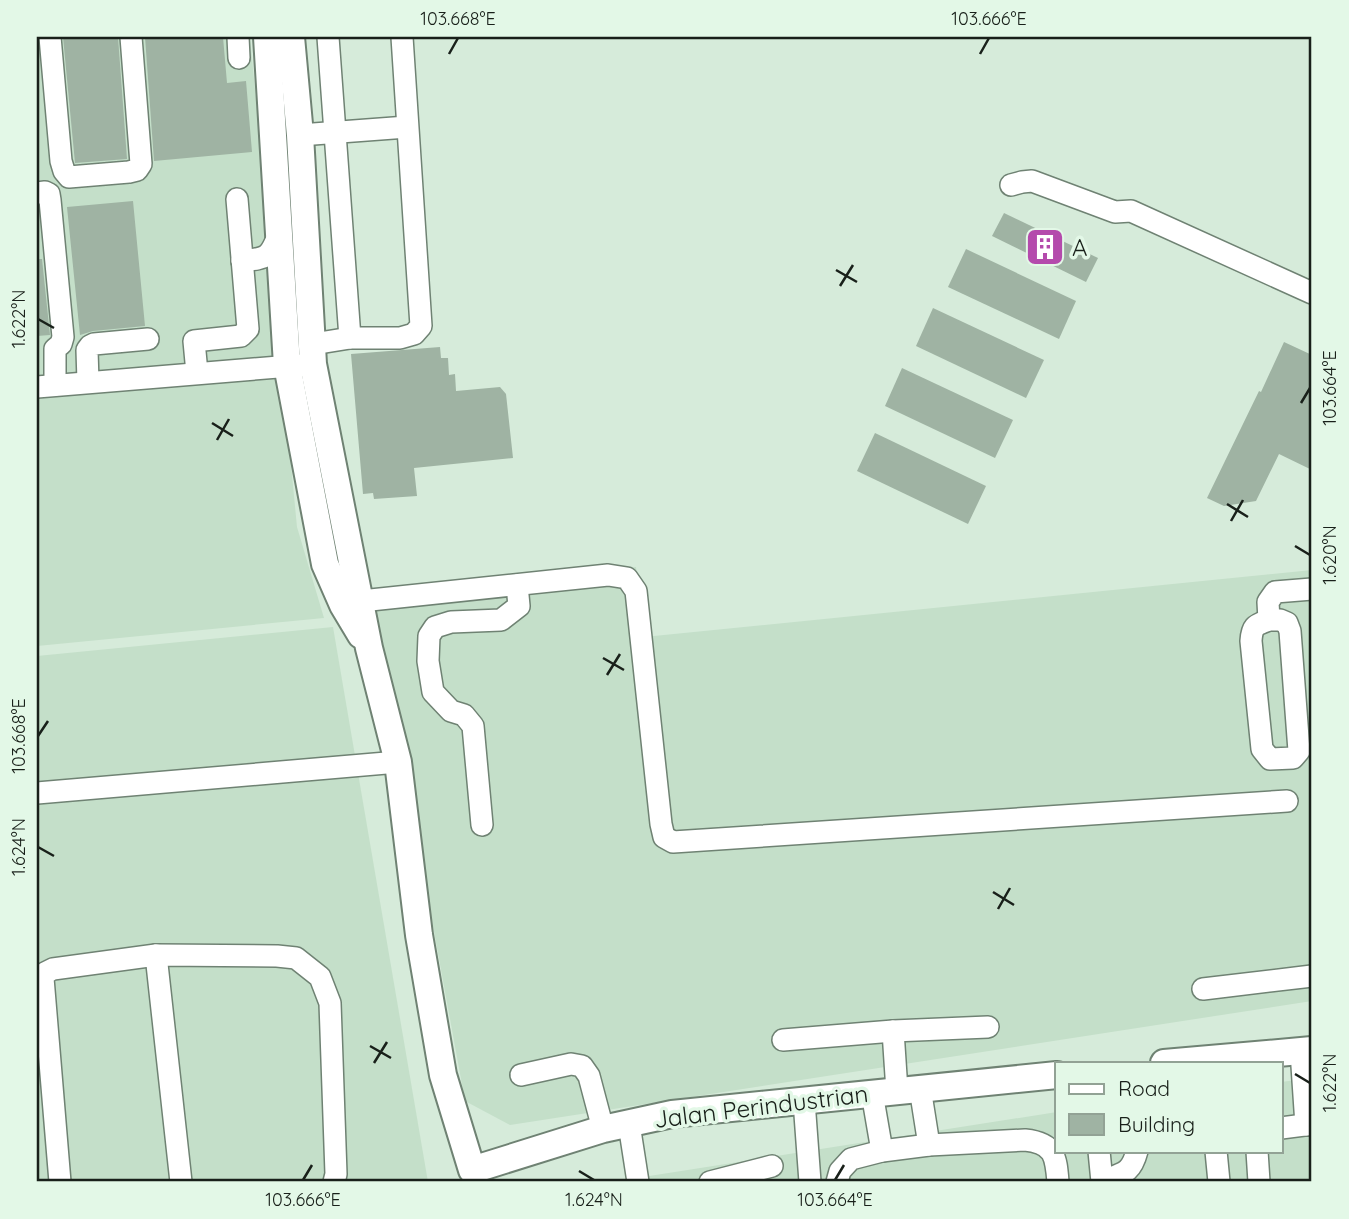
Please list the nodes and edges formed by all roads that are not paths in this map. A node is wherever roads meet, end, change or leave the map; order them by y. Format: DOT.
graph roads {
  1 [pos="50,37"];
  2 [pos="131,37"];
  3 [pos="238,37"];
  4 [pos="267,37"];
  5 [pos="292,37"];
  6 [pos="328,37"];
  7 [pos="402,37"];
  8 [pos="239,58"];
  9 [pos="407,127"];
  10 [pos="335,134"];
  11 [pos="300,135"];
  12 [pos="1011,185"];
  13 [pos="37,192"];
  14 [pos="237,199"];
  15 [pos="279,234"];
  16 [pos="242,261"];
  17 [pos="1312,293"];
  18 [pos="350,338"];
  19 [pos="148,339"];
  20 [pos="46,350"];
  21 [pos="305,358"];
  22 [pos="197,373"];
  23 [pos="88,382"];
  24 [pos="46,386"];
  25 [pos="517,584"];
  26 [pos="1312,589"];
  27 [pos="352,603"];
  28 [pos="1269,620"];
  29 [pos="398,762"];
  30 [pos="37,793"];
  31 [pos="1287,801"];
  32 [pos="482,825"];
  33 [pos="156,955"];
  34 [pos="1312,976"];
  35 [pos="1203,989"];
  36 [pos="988,1027"];
  37 [pos="893,1031"];
  38 [pos="783,1040"];
  39 [pos="1307,1051"];
  40 [pos="1176,1062"];
  41 [pos="521,1075"];
  42 [pos="1055,1076"];
  43 [pos="897,1090"];
  44 [pos="804,1101"];
  45 [pos="629,1124"];
  46 [pos="1309,1125"];
  47 [pos="1282,1128"];
  48 [pos="603,1129"];
  49 [pos="929,1145"];
  50 [pos="882,1151"];
  51 [pos="1099,1152"];
  52 [pos="1137,1152"];
  53 [pos="1216,1152"];
  54 [pos="1257,1152"];
  55 [pos="772,1166"];
  56 [pos="473,1176"];
  57 [pos="60,1182"];
  58 [pos="181,1182"];
  59 [pos="334,1182"];
  60 [pos="638,1182"];
  61 [pos="710,1182"];
  62 [pos="810,1182"];
  63 [pos="837,1182"];
  64 [pos="1058,1182"];
  65 [pos="1102,1182"];
  66 [pos="1219,1182"];
  67 [pos="1259,1182"];
  1 -- 2 [label="street"];
  3 -- 8 [label="street"];
  4 -- 15 [label="main road"];
  5 -- 11 [label="main road"];
  6 -- 10 [label="street"];
  7 -- 9 [label="street"];
  9 -- 10 [label="street"];
  9 -- 18 [label="street"];
  10 -- 11 [label="street"];
  10 -- 18 [label="street"];
  11 -- 21 [label="main road"];
  12 -- 17 [label="street"];
  13 -- 20 [label="street"];
  14 -- 16 [label="street"];
  15 -- 16 [label="street"];
  15 -- 21 [label="main road"];
  16 -- 22 [label="street"];
  18 -- 21 [label="street"];
  19 -- 23 [label="street"];
  20 -- 24 [label="street"];
  21 -- 22 [label="street"];
  21 -- 27 [label="main road"];
  22 -- 23 [label="street"];
  23 -- 24 [label="street"];
  25 -- 27 [label="street"];
  25 -- 31 [label="street"];
  25 -- 32 [label="street"];
  26 -- 28 [label="street"];
  27 -- 29 [label="main road"];
  28 -- 28 [label="street"];
  29 -- 30 [label="street"];
  29 -- 56 [label="main road"];
  33 -- 57 [label="street"];
  33 -- 58 [label="street"];
  33 -- 59 [label="street"];
  34 -- 35 [label="street"];
  36 -- 37 [label="street"];
  37 -- 38 [label="street"];
  37 -- 43 [label="street"];
  39 -- 40 [label="main road"];
  39 -- 46 [label="street"];
  41 -- 48 [label="street"];
  42 -- 43 [label="main road, Jalan Perindustrian"];
  43 -- 44 [label="main road, Jalan Perindustrian"];
  43 -- 49 [label="street"];
  43 -- 50 [label="street"];
  44 -- 45 [label="main road, Jalan Perindustrian"];
  44 -- 62 [label="street"];
  45 -- 48 [label="main road, Jalan Perindustrian"];
  45 -- 60 [label="street"];
  46 -- 47 [label="street"];
  48 -- 56 [label="main road, Jalan Perindustrian"];
  49 -- 50 [label="street"];
  49 -- 64 [label="street"];
  50 -- 63 [label="street"];
  51 -- 65 [label="street"];
  52 -- 65 [label="street"];
  53 -- 66 [label="street"];
  54 -- 67 [label="street"];
  55 -- 61 [label="street"];
}
